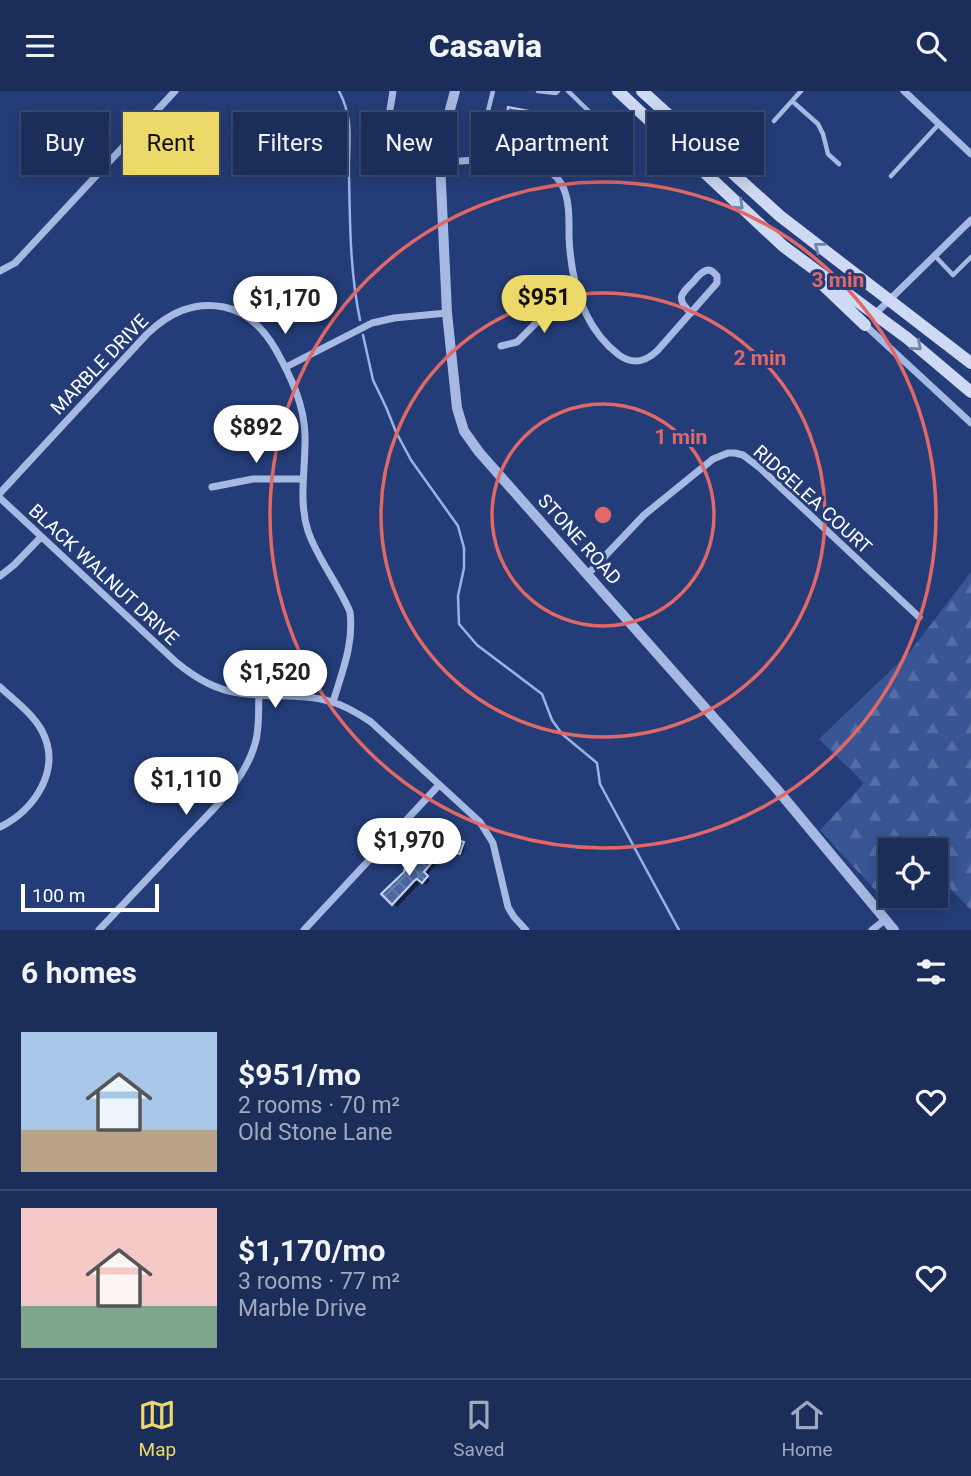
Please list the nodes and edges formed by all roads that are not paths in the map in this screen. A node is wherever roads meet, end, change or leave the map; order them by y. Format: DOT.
graph roads {
  1 [pos="175,91"];
  2 [pos="393,91"];
  3 [pos="455,91"];
  4 [pos="493,91"];
  5 [pos="538,91"];
  6 [pos="558,91"];
  7 [pos="568,91"];
  8 [pos="618,91"];
  9 [pos="642,91"];
  10 [pos="801,91"];
  11 [pos="904,91"];
  12 [pos="792,101"];
  13 [pos="391,112"];
  14 [pos="449,112"];
  15 [pos="488,112"];
  16 [pos="774,121"];
  17 [pos="939,124"];
  18 [pos="971,154"];
  19 [pos="839,164"];
  20 [pos="441,175"];
  21 [pos="553,175"];
  22 [pos="891,176"];
  23 [pos="556,178"];
  24 [pos="971,220"];
  25 [pos="783,246"];
  26 [pos="935,256"];
  27 [pos="971,257"];
  28 [pos="0,271"];
  29 [pos="579,297"];
  30 [pos="890,300"];
  31 [pos="447,313"];
  32 [pos="691,313"];
  33 [pos="875,314"];
  34 [pos="865,325"];
  35 [pos="501,346"];
  36 [pos="971,363"];
  37 [pos="286,367"];
  38 [pos="971,392"];
  39 [pos="971,423"];
  40 [pos="303,479"];
  41 [pos="212,487"];
  42 [pos="0,493"];
  43 [pos="0,498"];
  44 [pos="41,537"];
  45 [pos="588,574"];
  46 [pos="0,576"];
  47 [pos="919,617"];
  48 [pos="0,687"];
  49 [pos="259,695"];
  50 [pos="333,702"];
  51 [pos="439,785"];
  52 [pos="0,827"];
  53 [pos="886,919"];
  54 [pos="99,930"];
  55 [pos="304,930"];
  56 [pos="526,930"];
  57 [pos="873,930"];
  58 [pos="894,930"];
  1 -- 28 [label="street"];
  2 -- 13 [label="street"];
  3 -- 14 [label="street, STONE ROAD"];
  4 -- 15 [label="lane"];
  5 -- 6 [label="lane"];
  7 -- 23 [label="lane"];
  8 -- 25 [label="main road, one-way"];
  30 -- 9 [label="main road, one-way"];
  10 -- 12 [label="lane"];
  11 -- 17 [label="street"];
  12 -- 16 [label="lane"];
  12 -- 19 [label="lane"];
  17 -- 18 [label="street"];
  17 -- 22 [label="lane"];
  20 -- 31 [label="street, STONE ROAD"];
  21 -- 23 [label="street"];
  23 -- 29 [label="street"];
  24 -- 26 [label="street"];
  25 -- 33 [label="main road"];
  25 -- 34 [label="main road"];
  26 -- 27 [label="lane"];
  26 -- 30 [label="street"];
  29 -- 32 [label="street"];
  29 -- 35 [label="street"];
  30 -- 33 [label="street"];
  30 -- 36 [label="main road"];
  31 -- 37 [label="street"];
  31 -- 45 [label="street, STONE ROAD"];
  32 -- 32 [label="street"];
  33 -- 34 [label="street"];
  33 -- 38 [label="main road, one-way"];
  34 -- 39 [label="street"];
  37 -- 40 [label="street, MARBLE DRIVE"];
  37 -- 42 [label="street, MARBLE DRIVE"];
  40 -- 41 [label="street"];
  40 -- 50 [label="street, MARBLE DRIVE"];
  43 -- 44 [label="street, BLACK WALNUT DRIVE"];
  44 -- 46 [label="street"];
  44 -- 49 [label="street, BLACK WALNUT DRIVE"];
  45 -- 47 [label="street, RIDGELEA COURT"];
  45 -- 53 [label="street, STONE ROAD"];
  48 -- 52 [label="street"];
  49 -- 50 [label="street, BLACK WALNUT DRIVE"];
  49 -- 54 [label="street"];
  50 -- 51 [label="street, BLACK WALNUT DRIVE"];
  51 -- 55 [label="street"];
  51 -- 56 [label="street, BLACK WALNUT DRIVE"];
  53 -- 57 [label="street"];
  53 -- 58 [label="street, STONE ROAD"];
}
